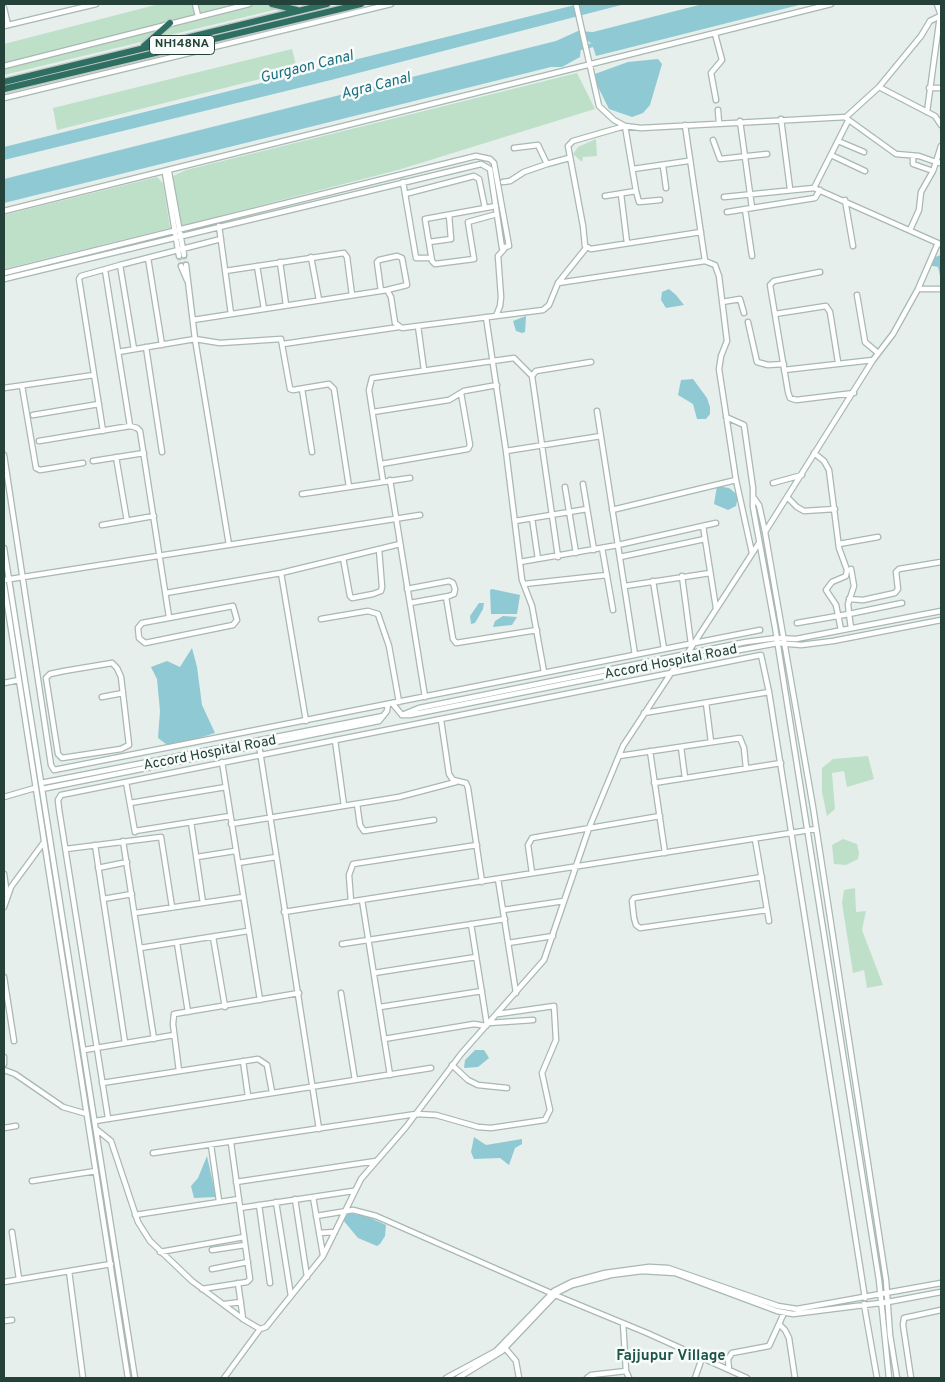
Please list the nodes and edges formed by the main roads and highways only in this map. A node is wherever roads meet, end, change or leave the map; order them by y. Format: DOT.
graph roads {
  1 [pos="272,4"];
  2 [pos="327,4"];
  3 [pos="361,4"];
  4 [pos="298,10"];
  5 [pos="170,23"];
  6 [pos="143,47"];
  7 [pos="4,82"];
  8 [pos="4,89"];
  1 -- 4 [label="highway"];
  2 -- 4 [label="highway, NH148NA"];
  3 -- 8 [label="highway, NH148NA"];
  4 -- 6 [label="highway, NH148NA"];
  5 -- 6 [label="highway"];
  6 -- 7 [label="highway, NH148NA"];
}
